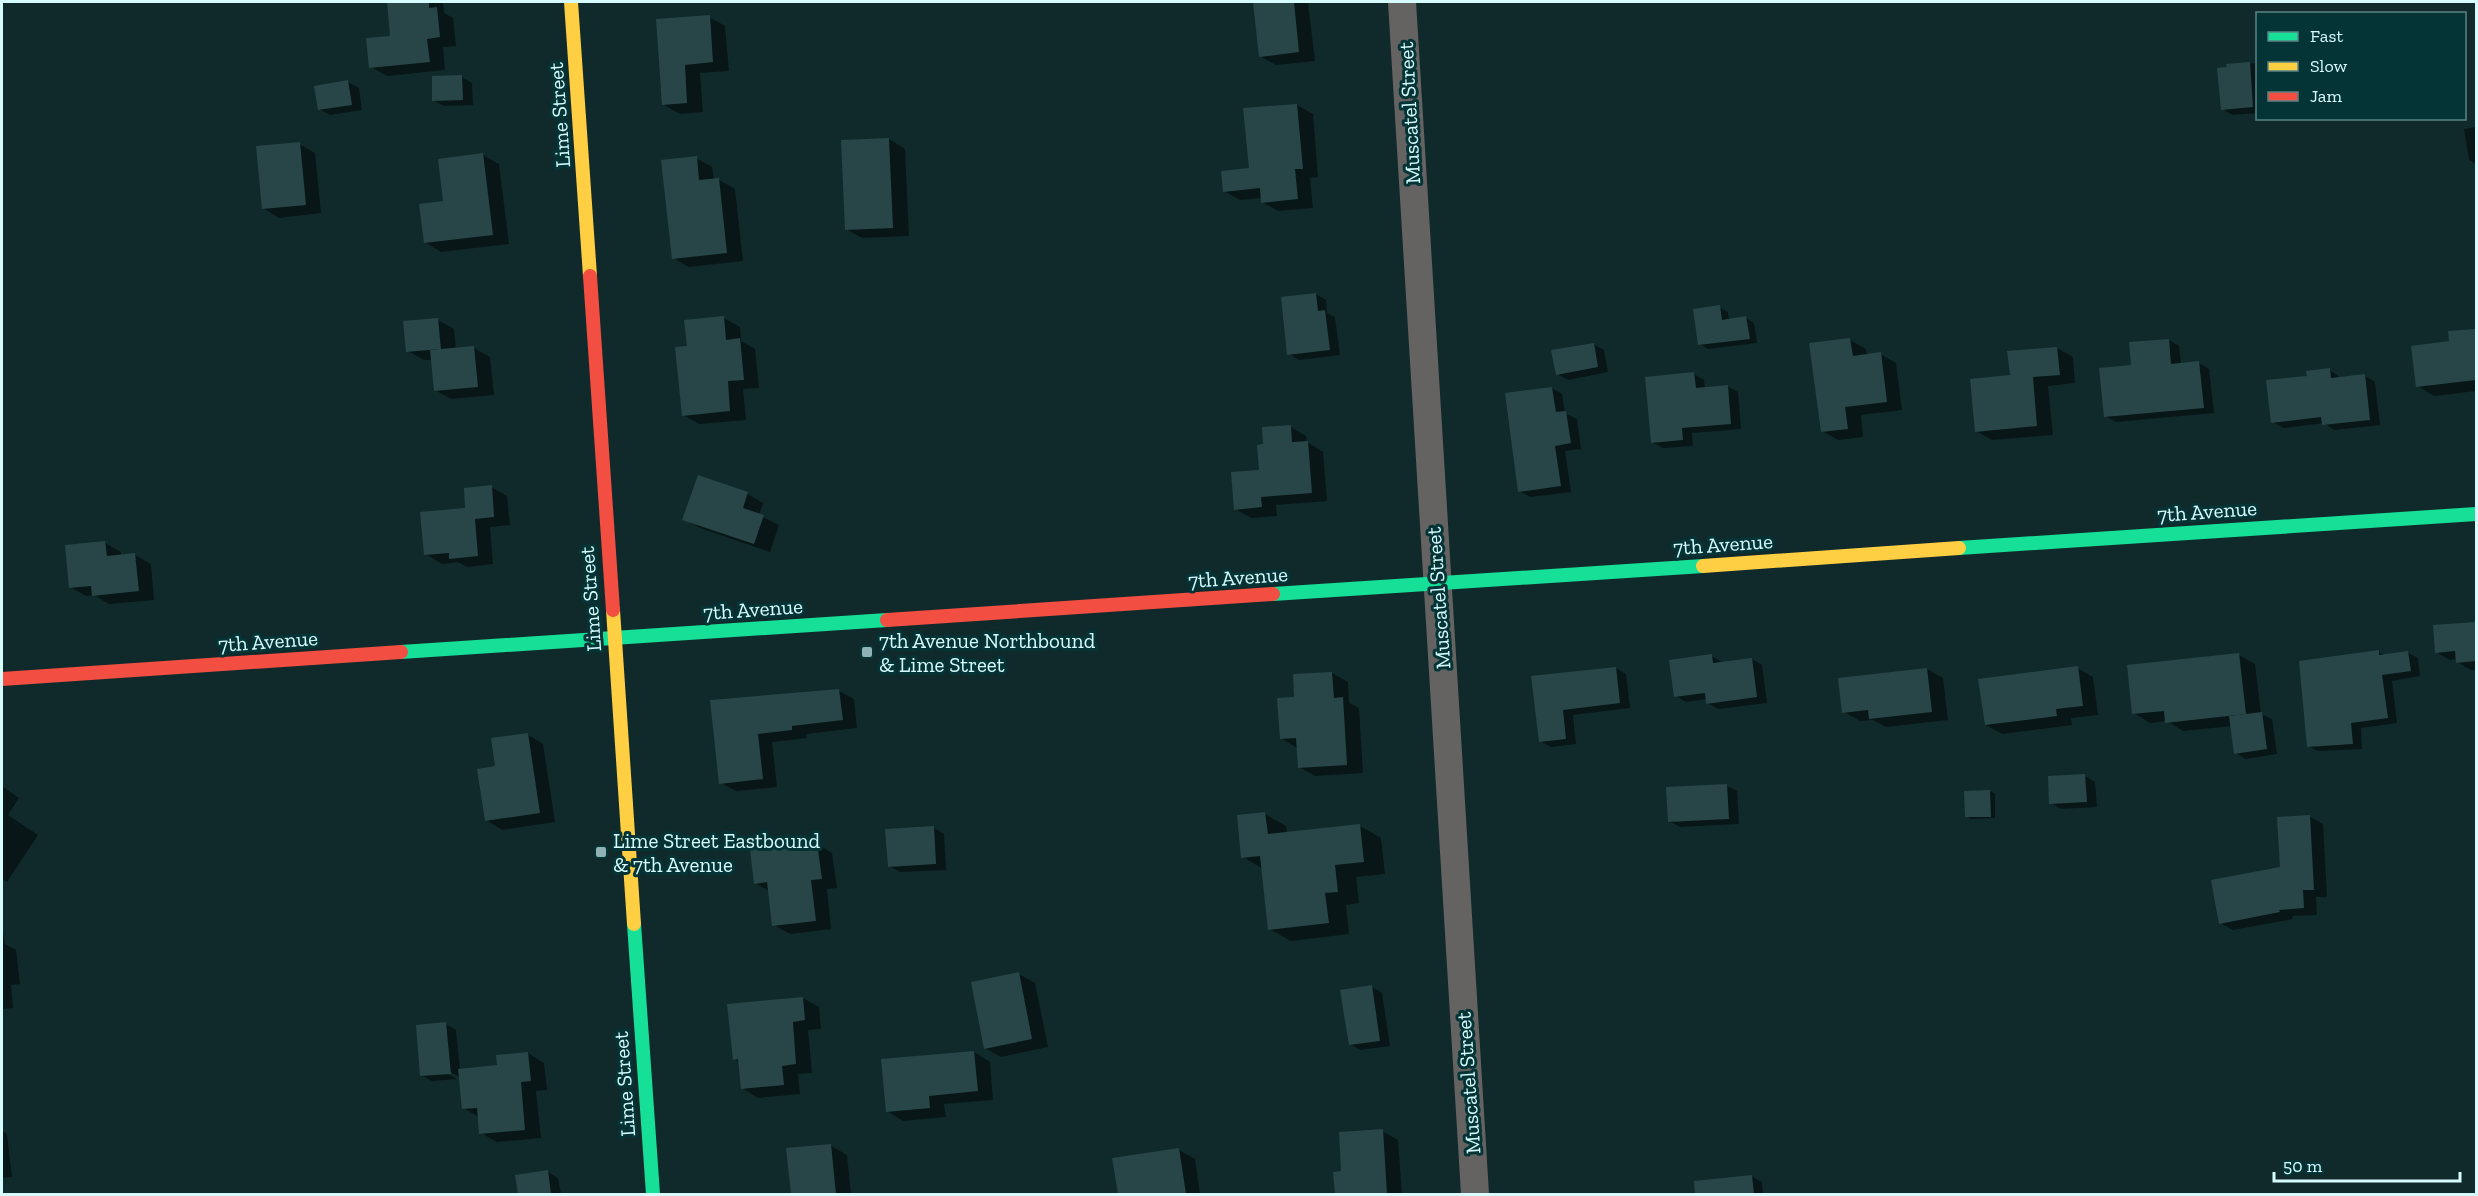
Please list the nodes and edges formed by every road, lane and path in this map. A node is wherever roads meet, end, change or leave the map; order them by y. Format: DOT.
graph roads {
  1 [pos="572,2"];
  2 [pos="1402,2"];
  3 [pos="2476,514"];
  4 [pos="1437,585"];
  5 [pos="614,639"];
  6 [pos="2,679"];
  7 [pos="653,1194"];
  8 [pos="1475,1194"];
  1 -- 5 [label="street, Lime Street"];
  2 -- 4 [label="street, Muscatel Street"];
  3 -- 4 [label="street, 7th Avenue"];
  4 -- 5 [label="street, 7th Avenue"];
  4 -- 8 [label="street, Muscatel Street"];
  5 -- 6 [label="street, 7th Avenue"];
  5 -- 7 [label="street, Lime Street"];
}
